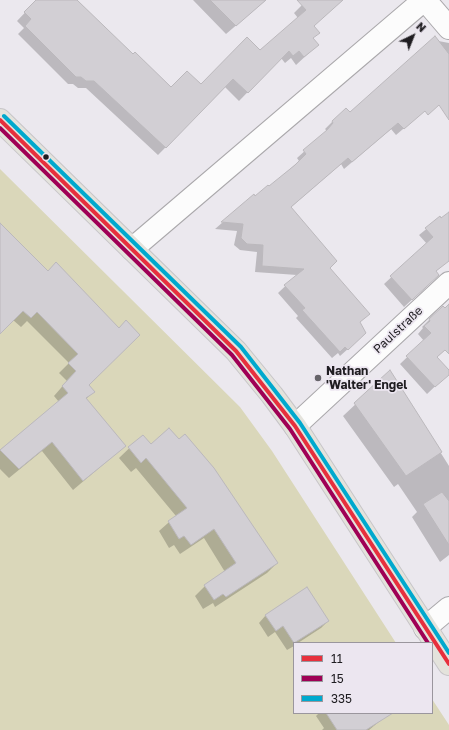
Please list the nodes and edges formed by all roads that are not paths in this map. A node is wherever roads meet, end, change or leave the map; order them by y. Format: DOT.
graph roads {
  1 [pos="424,0"];
  2 [pos="449,28"];
  3 [pos="0,120"];
  4 [pos="132,249"];
  5 [pos="449,283"];
  6 [pos="295,426"];
  7 [pos="449,608"];
  8 [pos="425,628"];
  9 [pos="449,664"];
  1 -- 2 [label="street"];
  1 -- 4 [label="street"];
  3 -- 4 [label="main road"];
  4 -- 6 [label="main road"];
  5 -- 6 [label="street, Paulstraße"];
  6 -- 8 [label="main road"];
  7 -- 8 [label="street"];
  8 -- 9 [label="main road"];
}
